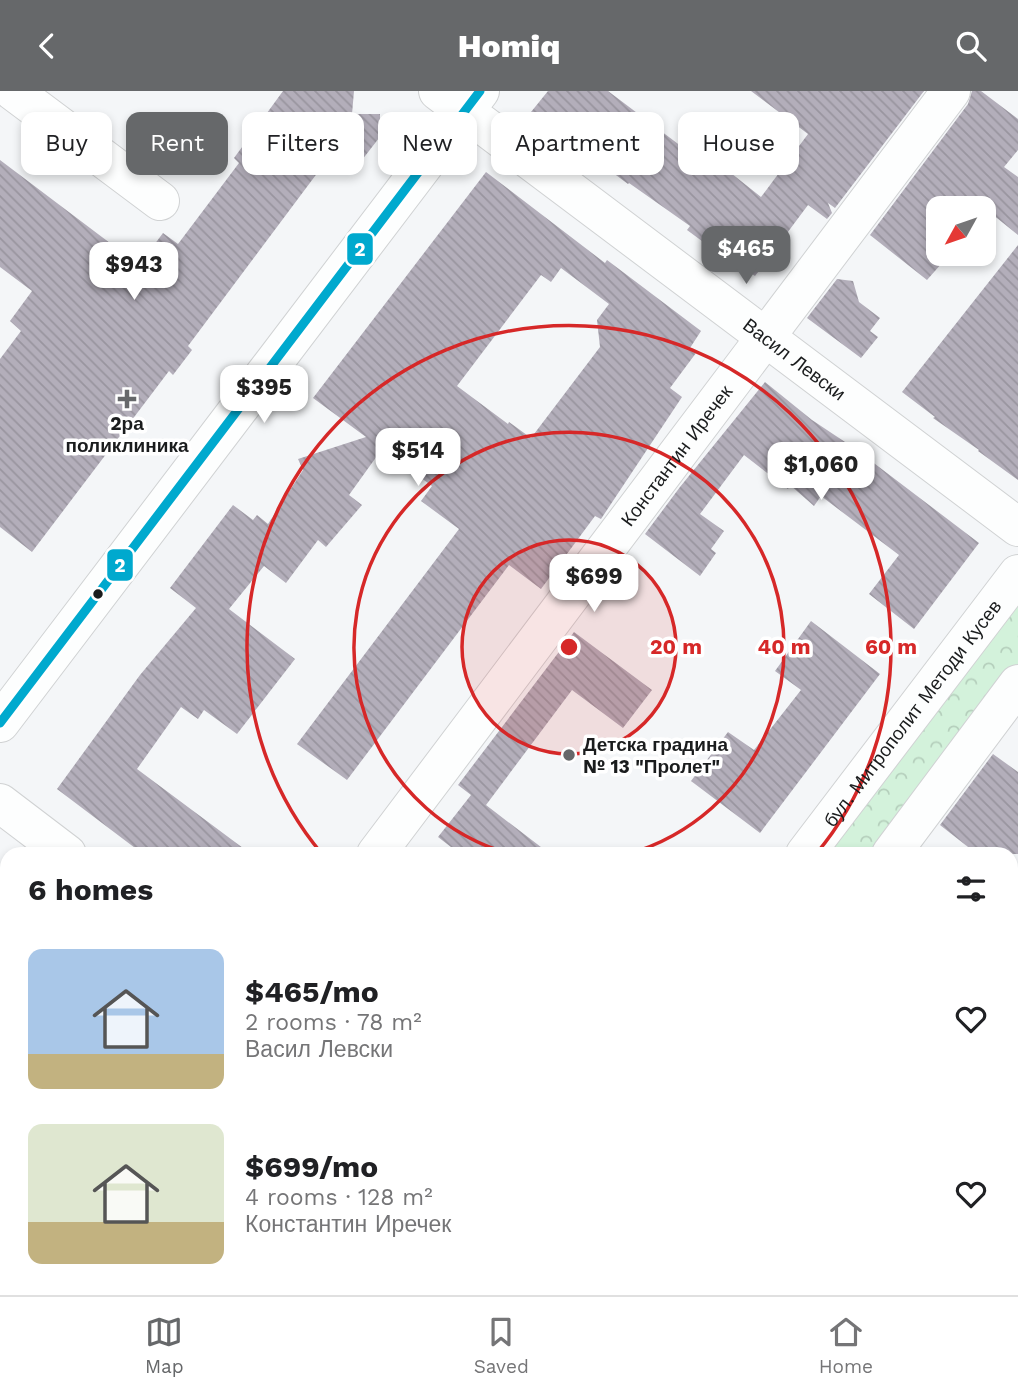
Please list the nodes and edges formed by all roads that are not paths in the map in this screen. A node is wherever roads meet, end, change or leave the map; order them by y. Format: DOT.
graph roads {
  1 [pos="5,91"];
  2 [pos="13,91"];
  3 [pos="951,91"];
  4 [pos="0,98"];
  5 [pos="461,98"];
  6 [pos="160,201"];
  7 [pos="765,337"];
  8 [pos="1018,527"];
  9 [pos="1018,573"];
  10 [pos="1018,684"];
  11 [pos="0,723"];
  12 [pos="0,803"];
  13 [pos="58,847"];
  14 [pos="381,847"];
  15 [pos="811,847"];
  16 [pos="896,847"];
  1 -- 4 [label="street"];
  2 -- 6 [label="street"];
  3 -- 7 [label="street, Константин Иречек"];
  5 -- 7 [label="street, Васил Левски"];
  5 -- 11 [label="street"];
  7 -- 8 [label="street, Васил Левски"];
  7 -- 14 [label="street, Константин Иречек"];
  9 -- 15 [label="street, бул. Митрополит Методи Кусев"];
  10 -- 16 [label="street"];
  12 -- 13 [label="street"];
}
